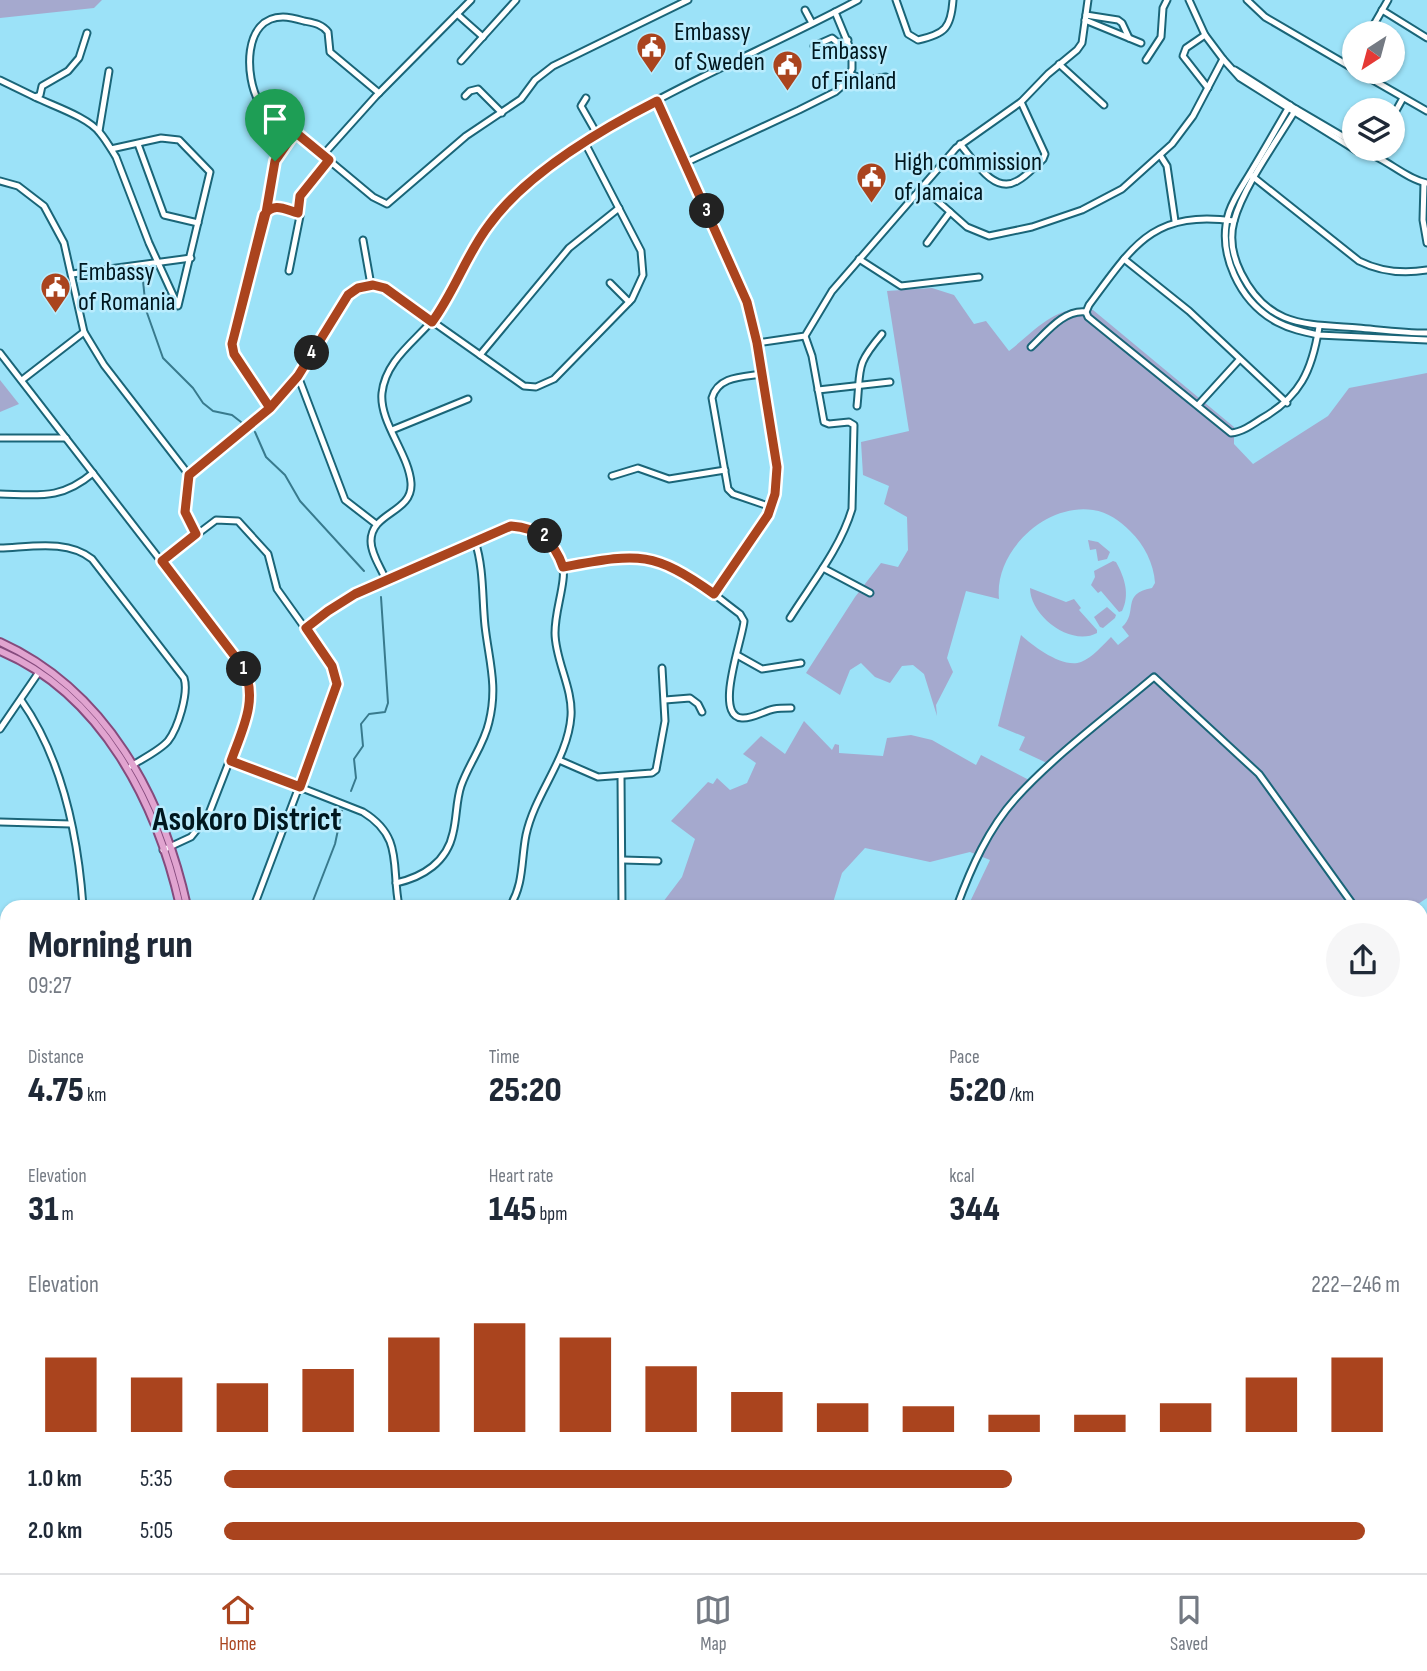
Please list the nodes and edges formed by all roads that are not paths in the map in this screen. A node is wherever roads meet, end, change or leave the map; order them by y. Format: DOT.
graph roads {
  1 [pos="471,0"];
  2 [pos="516,0"];
  3 [pos="688,0"];
  4 [pos="858,0"];
  5 [pos="896,0"];
  6 [pos="953,0"];
  7 [pos="1088,0"];
  8 [pos="1167,0"];
  9 [pos="1189,0"];
  10 [pos="1247,0"];
  11 [pos="1388,0"];
  12 [pos="805,10"];
  13 [pos="1382,10"];
  14 [pos="835,12"];
  15 [pos="457,14"];
  16 [pos="1098,17"];
  17 [pos="1086,18"];
  18 [pos="1376,21"];
  19 [pos="812,23"];
  20 [pos="1097,25"];
  21 [pos="87,33"];
  22 [pos="1205,34"];
  23 [pos="483,37"];
  24 [pos="1129,38"];
  25 [pos="1427,38"];
  26 [pos="848,40"];
  27 [pos="1141,43"];
  28 [pos="814,46"];
  29 [pos="1146,60"];
  30 [pos="1223,60"];
  31 [pos="461,61"];
  32 [pos="1342,61"];
  33 [pos="1059,64"];
  34 [pos="109,71"];
  35 [pos="850,74"];
  36 [pos="886,77"];
  37 [pos="0,80"];
  38 [pos="1380,84"];
  39 [pos="1208,88"];
  40 [pos="379,93"];
  41 [pos="465,96"];
  42 [pos="34,97"];
  43 [pos="586,98"];
  44 [pos="1403,98"];
  45 [pos="1405,99"];
  46 [pos="657,101"];
  47 [pos="1021,102"];
  48 [pos="1104,105"];
  49 [pos="1292,109"];
  50 [pos="1427,111"];
  51 [pos="502,113"];
  52 [pos="99,131"];
  53 [pos="295,132"];
  54 [pos="597,134"];
  55 [pos="1342,136"];
  56 [pos="1342,141"];
  57 [pos="585,143"];
  58 [pos="138,144"];
  59 [pos="960,144"];
  60 [pos="111,149"];
  61 [pos="323,155"];
  62 [pos="1160,155"];
  63 [pos="329,160"];
  64 [pos="1382,161"];
  65 [pos="685,163"];
  66 [pos="1252,176"];
  67 [pos="0,181"];
  68 [pos="1425,183"];
  69 [pos="922,187"];
  70 [pos="619,208"];
  71 [pos="950,212"];
  72 [pos="266,213"];
  73 [pos="298,213"];
  74 [pos="1230,220"];
  75 [pos="1175,221"];
  76 [pos="198,223"];
  77 [pos="363,240"];
  78 [pos="927,243"];
  79 [pos="1427,243"];
  80 [pos="191,258"];
  81 [pos="859,259"];
  82 [pos="1124,259"];
  83 [pos="158,262"];
  84 [pos="1427,270"];
  85 [pos="289,271"];
  86 [pos="72,274"];
  87 [pos="979,277"];
  88 [pos="610,283"];
  89 [pos="371,285"];
  90 [pos="629,302"];
  91 [pos="1086,312"];
  92 [pos="432,322"];
  93 [pos="1319,327"];
  94 [pos="84,332"];
  95 [pos="1427,333"];
  96 [pos="882,334"];
  97 [pos="1318,335"];
  98 [pos="805,336"];
  99 [pos="1427,340"];
  100 [pos="757,343"];
  101 [pos="1031,347"];
  102 [pos="0,353"];
  103 [pos="480,355"];
  104 [pos="1239,360"];
  105 [pos="762,374"];
  106 [pos="298,376"];
  107 [pos="22,380"];
  108 [pos="890,382"];
  109 [pos="858,384"];
  110 [pos="818,390"];
  111 [pos="468,399"];
  112 [pos="1287,403"];
  113 [pos="1198,405"];
  114 [pos="857,406"];
  115 [pos="270,408"];
  116 [pos="393,430"];
  117 [pos="0,438"];
  118 [pos="65,438"];
  119 [pos="725,470"];
  120 [pos="93,473"];
  121 [pos="189,475"];
  122 [pos="612,477"];
  123 [pos="0,494"];
  124 [pos="771,507"];
  125 [pos="376,524"];
  126 [pos="196,534"];
  127 [pos="475,541"];
  128 [pos="0,548"];
  129 [pos="162,561"];
  130 [pos="563,567"];
  131 [pos="823,568"];
  132 [pos="386,580"];
  133 [pos="870,593"];
  134 [pos="714,594"];
  135 [pos="790,618"];
  136 [pos="306,628"];
  137 [pos="0,642"];
  138 [pos="0,651"];
  139 [pos="737,655"];
  140 [pos="801,663"];
  141 [pos="662,668"];
  142 [pos="41,669"];
  143 [pos="21,700"];
  144 [pos="665,700"];
  145 [pos="791,708"];
  146 [pos="702,712"];
  147 [pos="0,729"];
  148 [pos="558,760"];
  149 [pos="231,761"];
  150 [pos="130,766"];
  151 [pos="621,776"];
  152 [pos="300,787"];
  153 [pos="0,822"];
  154 [pos="71,824"];
  155 [pos="167,848"];
  156 [pos="623,860"];
  157 [pos="658,861"];
  158 [pos="396,884"];
  159 [pos="82,900"];
  160 [pos="179,900"];
  161 [pos="185,900"];
  162 [pos="256,900"];
  163 [pos="398,900"];
  164 [pos="513,900"];
  165 [pos="622,900"];
  166 [pos="960,900"];
  167 [pos="1350,900"];
  1 -- 15 [label="street"];
  2 -- 23 [label="street"];
  3 -- 51 [label="street"];
  4 -- 14 [label="street"];
  5 -- 6 [label="street"];
  7 -- 17 [label="street"];
  8 -- 29 [label="street"];
  9 -- 22 [label="street"];
  10 -- 32 [label="street"];
  11 -- 13 [label="street"];
  12 -- 19 [label="street"];
  13 -- 18 [label="street"];
  13 -- 25 [label="street"];
  14 -- 19 [label="street"];
  14 -- 26 [label="street"];
  15 -- 23 [label="street"];
  15 -- 40 [label="street"];
  16 -- 17 [label="street"];
  16 -- 20 [label="street"];
  16 -- 24 [label="street"];
  17 -- 20 [label="street"];
  17 -- 33 [label="street"];
  19 -- 46 [label="street"];
  20 -- 24 [label="street"];
  21 -- 42 [label="street"];
  22 -- 30 [label="street"];
  22 -- 39 [label="street"];
  23 -- 31 [label="street"];
  24 -- 27 [label="street"];
  26 -- 28 [label="street"];
  26 -- 35 [label="street"];
  30 -- 39 [label="street"];
  30 -- 49 [label="street"];
  33 -- 47 [label="street"];
  33 -- 48 [label="street"];
  34 -- 52 [label="street"];
  35 -- 36 [label="street"];
  35 -- 65 [label="street"];
  37 -- 42 [label="street"];
  38 -- 44 [label="street"];
  39 -- 62 [label="street"];
  40 -- 53 [label="street"];
  40 -- 61 [label="street"];
  41 -- 51 [label="street"];
  42 -- 52 [label="street"];
  43 -- 54 [label="street"];
  45 -- 50 [label="street"];
  46 -- 54 [label="street"];
  46 -- 65 [label="street"];
  47 -- 59 [label="street"];
  47 -- 59 [label="street"];
  49 -- 55 [label="street"];
  49 -- 56 [label="street"];
  49 -- 66 [label="street"];
  51 -- 63 [label="street"];
  52 -- 60 [label="street"];
  53 -- 61 [label="street"];
  53 -- 72 [label="street"];
  54 -- 57 [label="street"];
  57 -- 70 [label="street"];
  57 -- 92 [label="street"];
  58 -- 60 [label="street"];
  58 -- 76 [label="street"];
  58 -- 76 [label="street"];
  59 -- 69 [label="street"];
  60 -- 83 [label="street"];
  61 -- 63 [label="street"];
  62 -- 71 [label="street"];
  62 -- 75 [label="street"];
  63 -- 73 [label="street"];
  64 -- 68 [label="street"];
  65 -- 100 [label="street"];
  66 -- 74 [label="street"];
  66 -- 84 [label="street"];
  67 -- 86 [label="street"];
  68 -- 79 [label="street"];
  69 -- 71 [label="street"];
  69 -- 81 [label="street"];
  70 -- 90 [label="street"];
  70 -- 103 [label="street"];
  71 -- 78 [label="street"];
  72 -- 73 [label="street"];
  72 -- 115 [label="street"];
  73 -- 85 [label="street"];
  74 -- 75 [label="street"];
  74 -- 93 [label="street"];
  74 -- 97 [label="street"];
  75 -- 82 [label="street"];
  76 -- 80 [label="street"];
  77 -- 89 [label="street"];
  80 -- 83 [label="street"];
  80 -- 83 [label="street"];
  81 -- 87 [label="street"];
  81 -- 98 [label="street"];
  82 -- 91 [label="street"];
  82 -- 104 [label="street"];
  83 -- 86 [label="street"];
  86 -- 94 [label="street"];
  88 -- 90 [label="street"];
  89 -- 92 [label="street"];
  89 -- 106 [label="street"];
  90 -- 103 [label="street"];
  91 -- 101 [label="street"];
  91 -- 113 [label="street"];
  92 -- 103 [label="street"];
  92 -- 116 [label="street"];
  93 -- 95 [label="street"];
  93 -- 97 [label="street"];
  94 -- 107 [label="street"];
  94 -- 121 [label="street"];
  96 -- 109 [label="street"];
  97 -- 99 [label="street"];
  97 -- 112 [label="street"];
  98 -- 100 [label="street"];
  98 -- 110 [label="street"];
  100 -- 105 [label="street"];
  102 -- 107 [label="street"];
  104 -- 112 [label="street"];
  104 -- 113 [label="street"];
  105 -- 119 [label="street"];
  105 -- 124 [label="street"];
  106 -- 115 [label="street"];
  106 -- 125 [label="street"];
  107 -- 118 [label="street"];
  108 -- 109 [label="street"];
  109 -- 110 [label="street"];
  109 -- 114 [label="street"];
  110 -- 131 [label="street"];
  111 -- 116 [label="street"];
  112 -- 113 [label="street"];
  115 -- 121 [label="street"];
  116 -- 125 [label="street"];
  117 -- 118 [label="street"];
  118 -- 120 [label="street"];
  119 -- 122 [label="street"];
  119 -- 124 [label="street"];
  120 -- 123 [label="street"];
  120 -- 129 [label="street"];
  121 -- 126 [label="street"];
  124 -- 134 [label="street"];
  125 -- 132 [label="street"];
  126 -- 129 [label="street"];
  126 -- 136 [label="street"];
  127 -- 130 [label="street"];
  127 -- 132 [label="street"];
  127 -- 158 [label="street"];
  128 -- 150 [label="street"];
  129 -- 149 [label="street"];
  130 -- 134 [label="street"];
  130 -- 148 [label="street"];
  131 -- 133 [label="street"];
  131 -- 135 [label="street"];
  132 -- 136 [label="street"];
  134 -- 139 [label="street"];
  136 -- 152 [label="street"];
  137 -- 142 [label="main road"];
  138 -- 142 [label="main road"];
  139 -- 140 [label="street"];
  139 -- 145 [label="street"];
  141 -- 144 [label="street"];
  142 -- 143 [label="street"];
  142 -- 150 [label="main road"];
  143 -- 147 [label="street"];
  143 -- 154 [label="street"];
  144 -- 146 [label="street"];
  144 -- 151 [label="street"];
  148 -- 151 [label="street"];
  148 -- 164 [label="street"];
  149 -- 152 [label="street"];
  149 -- 155 [label="street"];
  150 -- 155 [label="main road"];
  151 -- 156 [label="street"];
  152 -- 158 [label="street"];
  152 -- 162 [label="street"];
  153 -- 154 [label="street"];
  154 -- 159 [label="street"];
  155 -- 160 [label="main road"];
  155 -- 161 [label="main road"];
  156 -- 157 [label="street"];
  156 -- 165 [label="street"];
  158 -- 163 [label="street"];
  166 -- 167 [label="street"];
}
